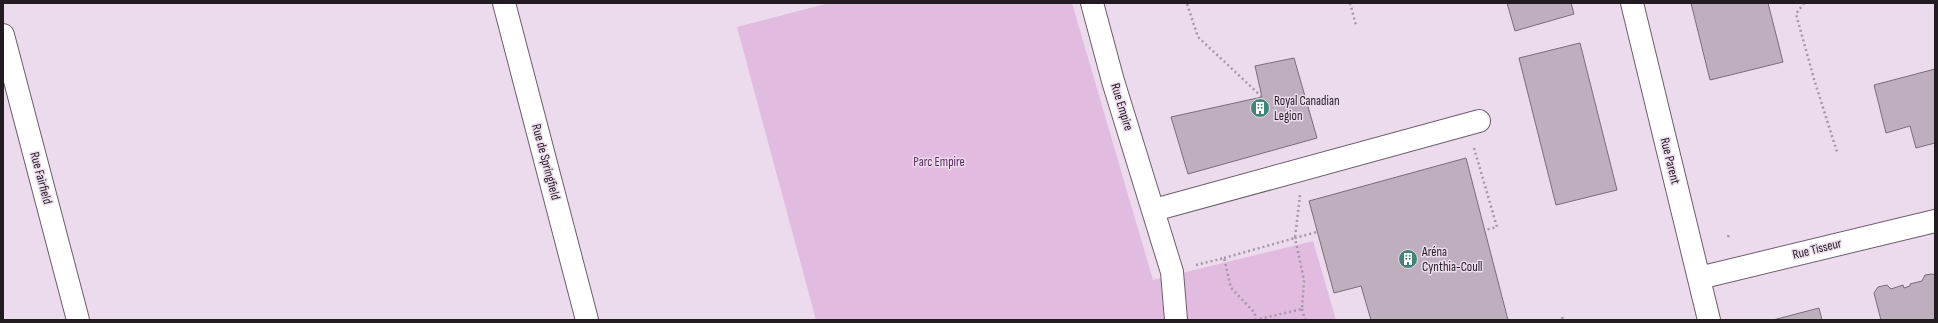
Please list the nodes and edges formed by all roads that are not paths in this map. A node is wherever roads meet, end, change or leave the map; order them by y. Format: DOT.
graph roads {
  1 [pos="504,3"];
  2 [pos="1092,3"];
  3 [pos="1632,3"];
  4 [pos="3,35"];
  5 [pos="1473,123"];
  6 [pos="1154,210"];
  7 [pos="1935,221"];
  8 [pos="1699,278"];
  9 [pos="78,320"];
  10 [pos="587,320"];
  11 [pos="1176,320"];
  12 [pos="1709,320"];
  1 -- 10 [label="street, Rue de Springfield"];
  2 -- 6 [label="street, Rue Empire"];
  3 -- 8 [label="street, Rue Parent"];
  4 -- 9 [label="street, Rue Fairfield"];
  5 -- 6 [label="street"];
  6 -- 11 [label="street, Rue Empire"];
  7 -- 8 [label="street, Rue Tisseur"];
  8 -- 12 [label="street, Rue Parent"];
}
